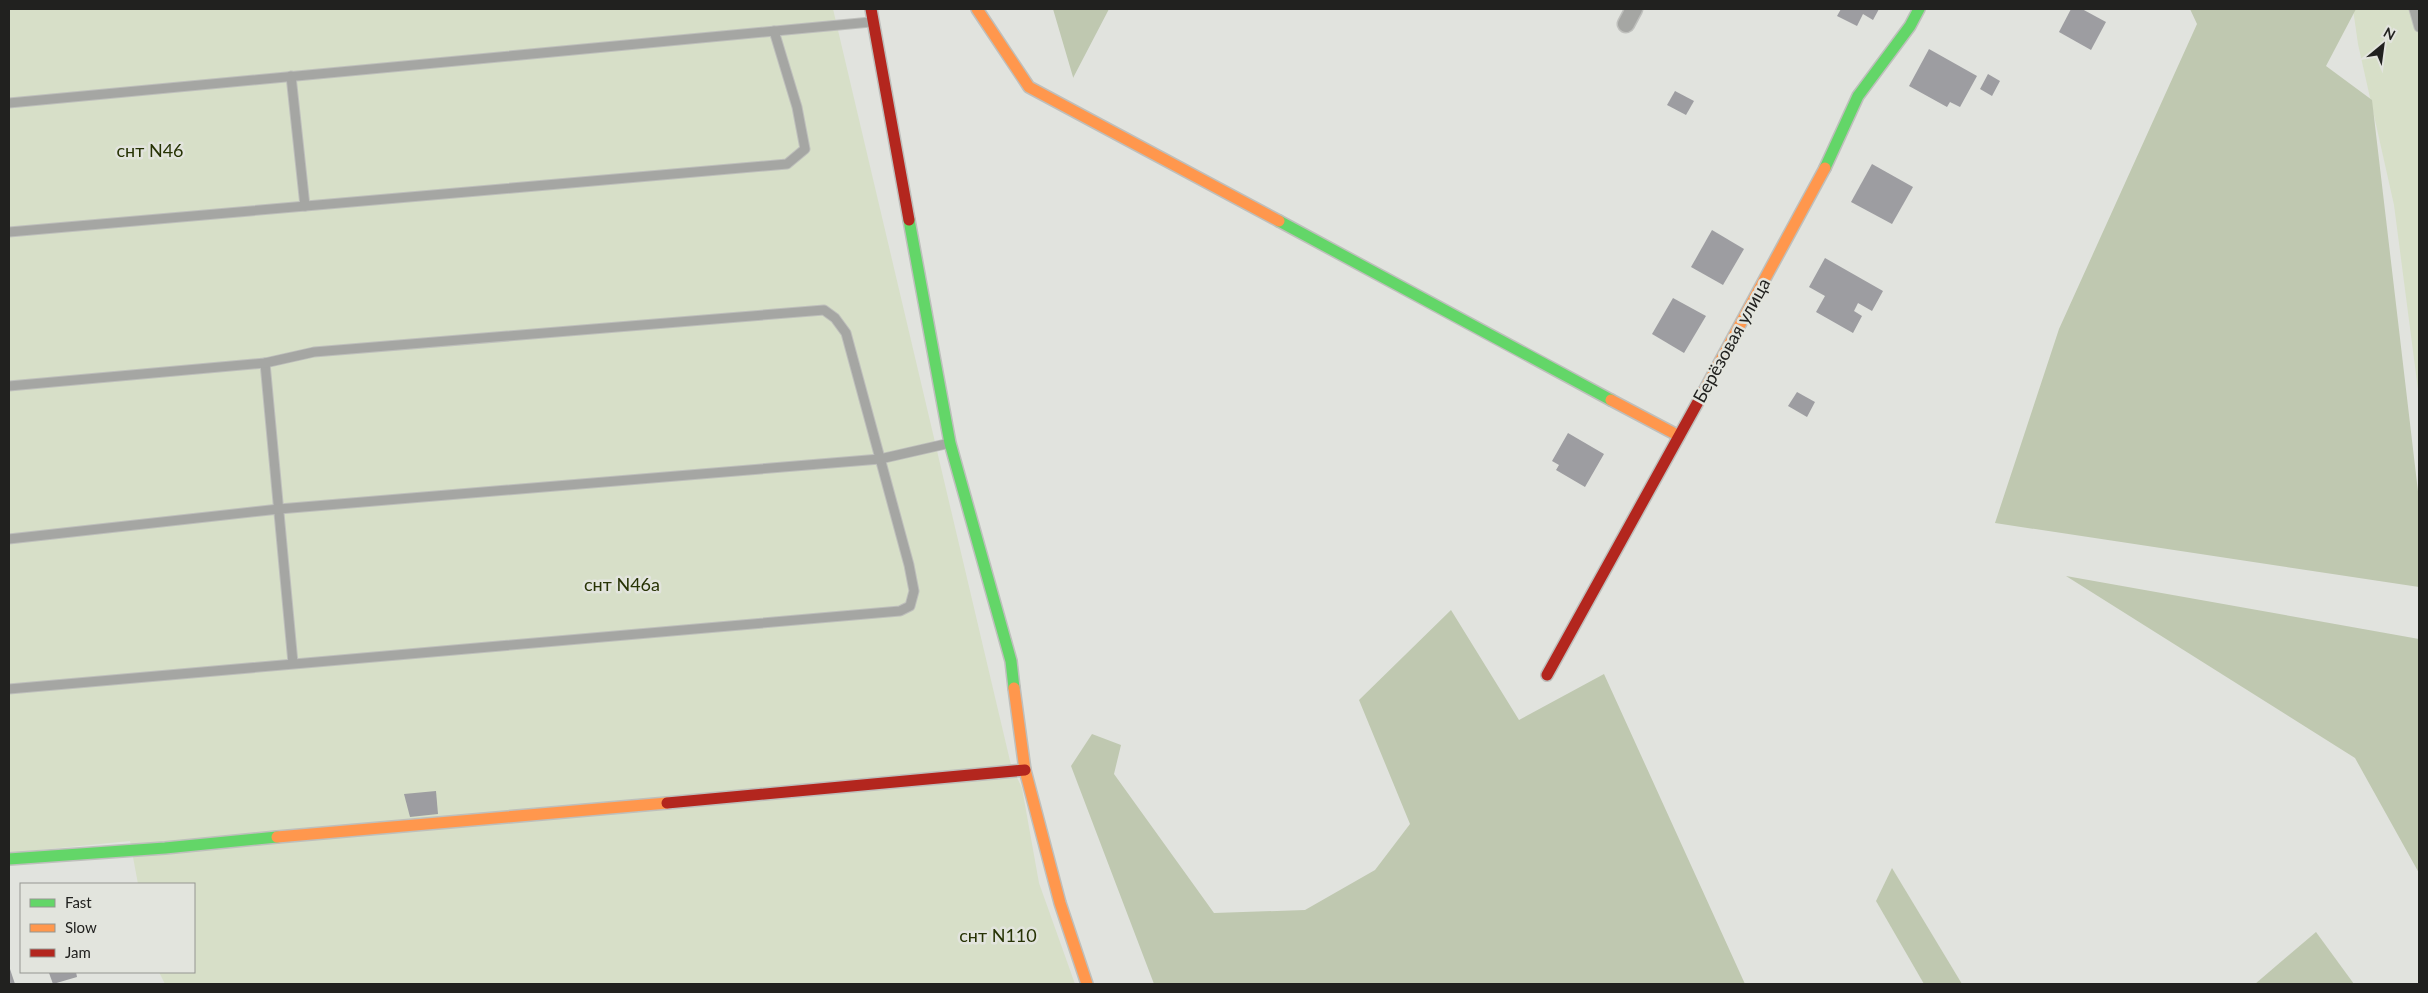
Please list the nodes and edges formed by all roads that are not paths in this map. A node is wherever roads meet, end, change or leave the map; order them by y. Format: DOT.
graph roads {
  1 [pos="870,9"];
  2 [pos="977,9"];
  3 [pos="1634,9"];
  4 [pos="1919,9"];
  5 [pos="2414,9"];
  6 [pos="871,22"];
  7 [pos="1626,24"];
  8 [pos="2419,27"];
  9 [pos="774,31"];
  10 [pos="291,76"];
  11 [pos="9,103"];
  12 [pos="305,206"];
  13 [pos="9,232"];
  14 [pos="265,363"];
  15 [pos="9,386"];
  16 [pos="1679,436"];
  17 [pos="950,443"];
  18 [pos="880,459"];
  19 [pos="280,509"];
  20 [pos="9,539"];
  21 [pos="293,663"];
  22 [pos="1547,675"];
  23 [pos="9,689"];
  24 [pos="1026,770"];
  25 [pos="9,859"];
  26 [pos="1087,984"];
  1 -- 6 [label="street"];
  2 -- 16 [label="street"];
  3 -- 7 [label="street"];
  4 -- 16 [label="street, Берёзовая улица"];
  5 -- 8 [label="lane"];
  6 -- 9 [label="lane"];
  6 -- 17 [label="street"];
  9 -- 10 [label="lane"];
  9 -- 12 [label="lane"];
  10 -- 11 [label="lane"];
  10 -- 12 [label="lane"];
  12 -- 13 [label="lane"];
  14 -- 15 [label="lane"];
  14 -- 18 [label="lane"];
  14 -- 19 [label="lane"];
  16 -- 22 [label="street, Берёзовая улица"];
  17 -- 18 [label="lane"];
  17 -- 24 [label="street"];
  18 -- 19 [label="lane"];
  18 -- 21 [label="lane"];
  19 -- 20 [label="lane"];
  19 -- 21 [label="lane"];
  21 -- 23 [label="lane"];
  24 -- 25 [label="street"];
  24 -- 26 [label="street"];
}
